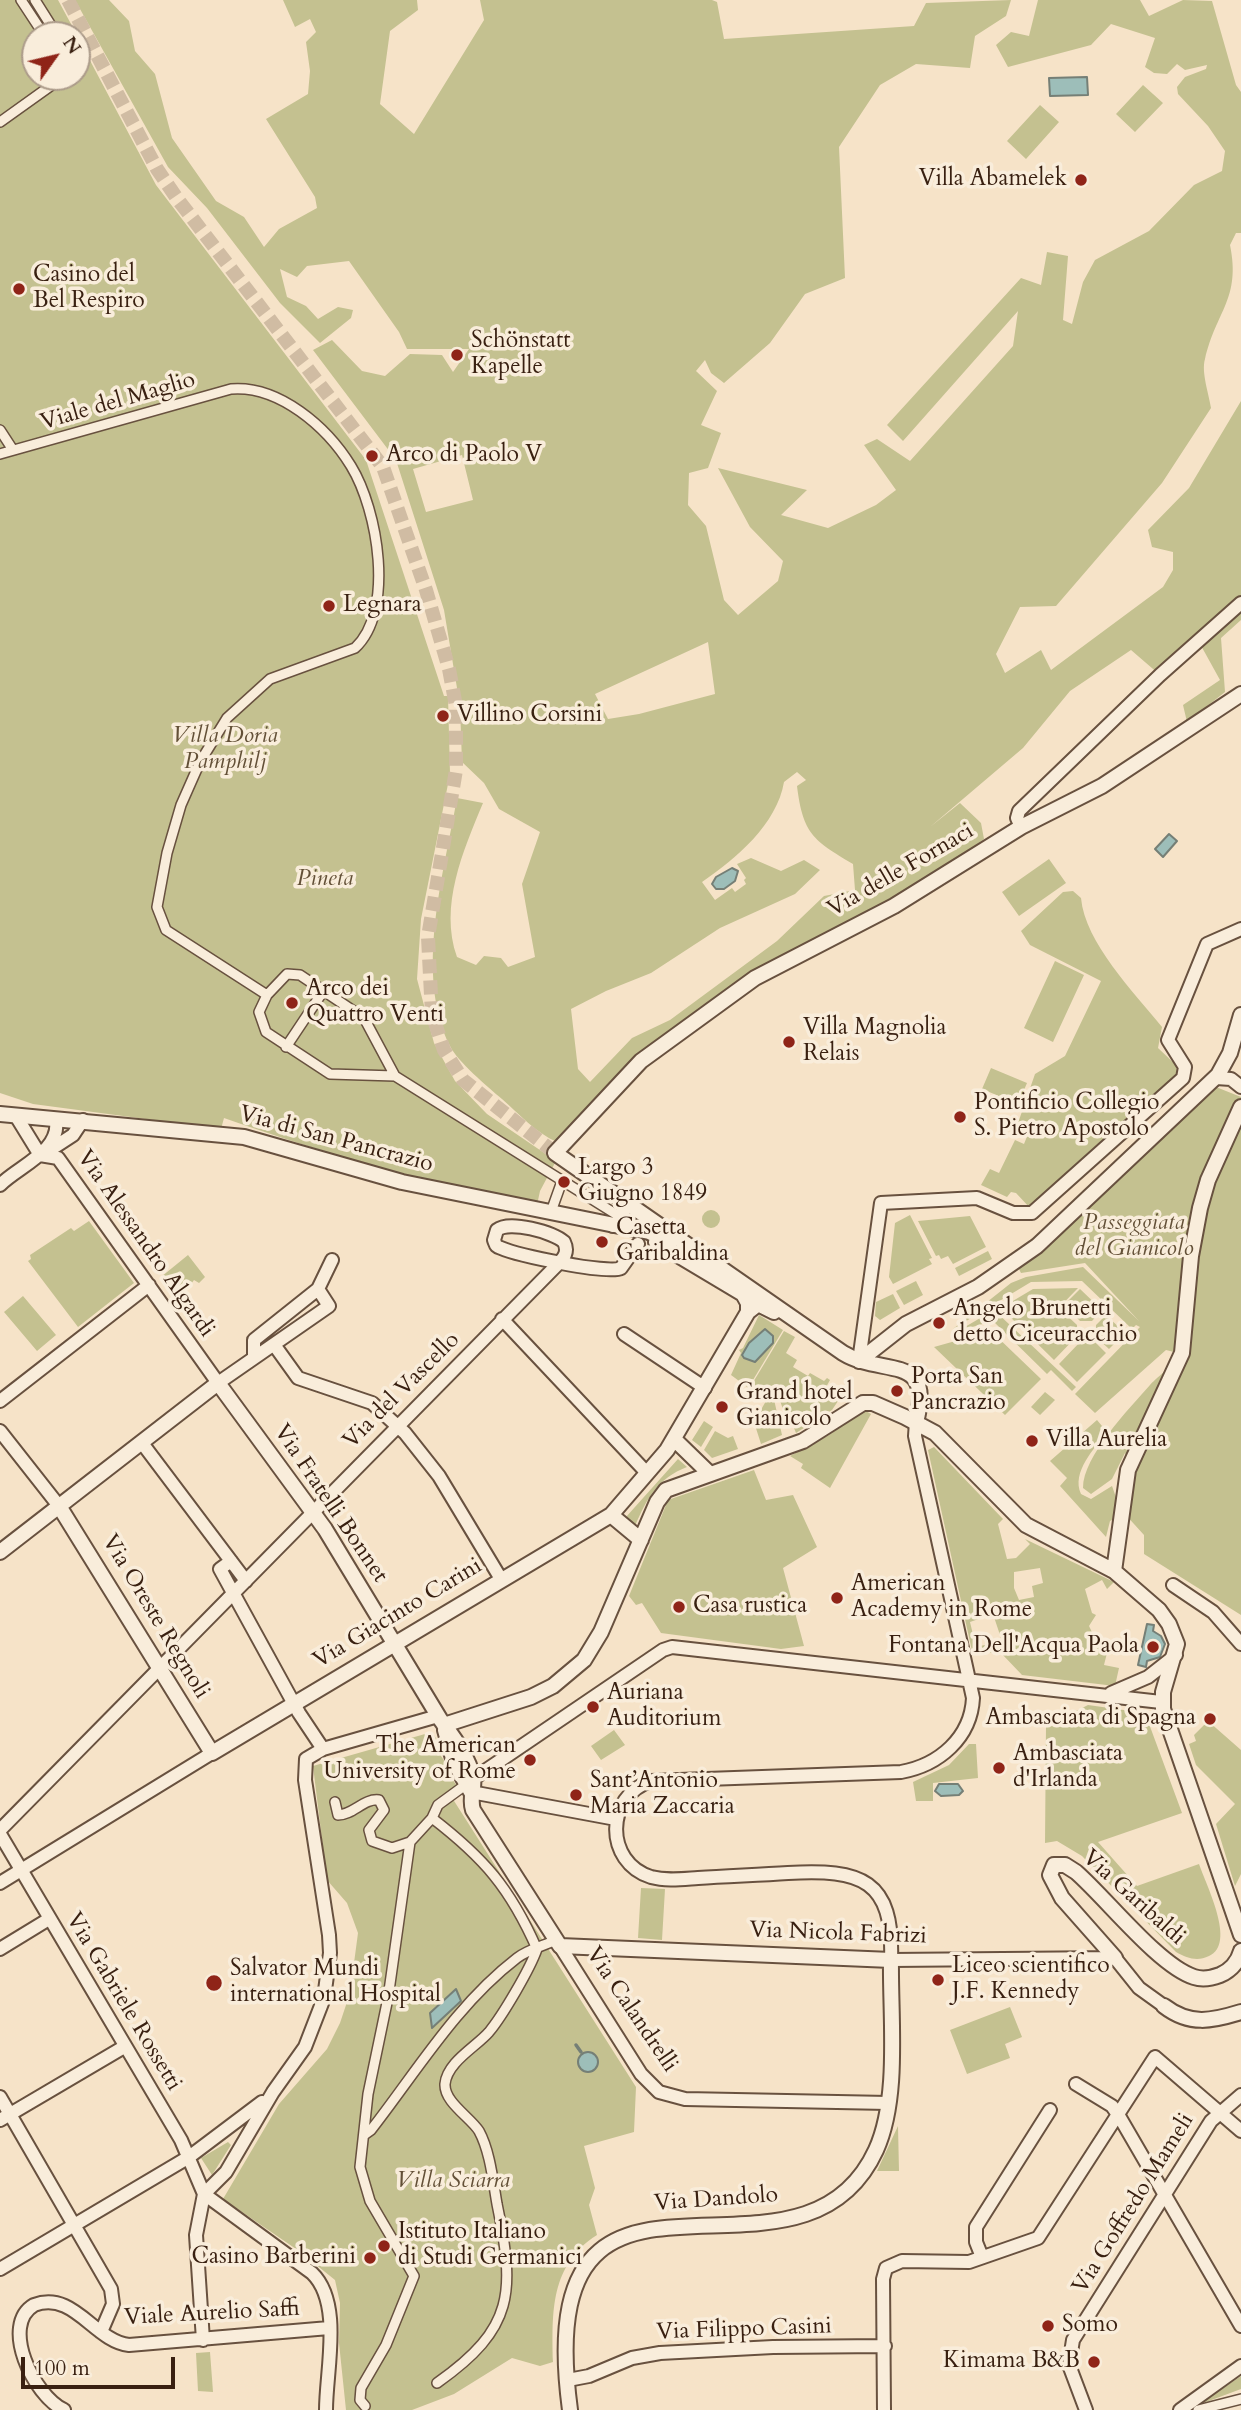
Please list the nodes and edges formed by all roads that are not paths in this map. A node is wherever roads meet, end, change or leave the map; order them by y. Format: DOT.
graph roads {
  1 [pos="22,0"];
  2 [pos="34,0"];
  3 [pos="35,21"];
  4 [pos="48,21"];
  5 [pos="45,91"];
  6 [pos="0,122"];
  7 [pos="0,430"];
  8 [pos="13,450"];
  9 [pos="0,454"];
  10 [pos="1241,603"];
  11 [pos="1241,694"];
  12 [pos="1021,827"];
  13 [pos="1241,929"];
  14 [pos="324,990"];
  15 [pos="267,995"];
  16 [pos="1240,1021"];
  17 [pos="286,1047"];
  18 [pos="395,1076"];
  19 [pos="1216,1078"];
  20 [pos="1241,1087"];
  21 [pos="1241,1107"];
  22 [pos="0,1114"];
  23 [pos="16,1116"];
  24 [pos="57,1120"];
  25 [pos="83,1120"];
  26 [pos="0,1121"];
  27 [pos="40,1154"];
  28 [pos="562,1181"];
  29 [pos="0,1185"];
  30 [pos="623,1202"];
  31 [pos="517,1207"];
  32 [pos="552,1209"];
  33 [pos="617,1222"];
  34 [pos="514,1227"];
  35 [pos="641,1238"];
  36 [pos="332,1260"];
  37 [pos="560,1262"];
  38 [pos="739,1280"];
  39 [pos="149,1285"];
  40 [pos="318,1290"];
  41 [pos="748,1312"];
  42 [pos="502,1319"];
  43 [pos="624,1334"];
  44 [pos="815,1334"];
  45 [pos="275,1346"];
  46 [pos="254,1356"];
  47 [pos="859,1361"];
  48 [pos="218,1383"];
  49 [pos="705,1388"];
  50 [pos="0,1401"];
  51 [pos="916,1422"];
  52 [pos="398,1426"];
  53 [pos="0,1431"];
  54 [pos="674,1439"];
  55 [pos="142,1443"];
  56 [pos="647,1473"];
  57 [pos="709,1473"];
  58 [pos="59,1506"];
  59 [pos="312,1511"];
  60 [pos="611,1515"];
  61 [pos="641,1540"];
  62 [pos="0,1552"];
  63 [pos="231,1561"];
  64 [pos="1114,1571"];
  65 [pos="501,1579"];
  66 [pos="246,1581"];
  67 [pos="1173,1585"];
  68 [pos="236,1593"];
  69 [pos="394,1644"];
  70 [pos="1241,1644"];
  71 [pos="1176,1655"];
  72 [pos="159,1666"];
  73 [pos="968,1679"];
  74 [pos="1108,1695"];
  75 [pos="1161,1702"];
  76 [pos="294,1703"];
  77 [pos="441,1720"];
  78 [pos="323,1749"];
  79 [pos="212,1753"];
  80 [pos="469,1786"];
  81 [pos="335,1802"];
  82 [pos="432,1818"];
  83 [pos="616,1819"];
  84 [pos="0,1832"];
  85 [pos="410,1842"];
  86 [pos="21,1869"];
  87 [pos="0,1883"];
  88 [pos="49,1919"];
  89 [pos="1241,1935"];
  90 [pos="558,1943"];
  91 [pos="0,1949"];
  92 [pos="537,1949"];
  93 [pos="1241,1951"];
  94 [pos="1115,1958"];
  95 [pos="891,1960"];
  96 [pos="1164,2006"];
  97 [pos="1241,2012"];
  98 [pos="124,2047"];
  99 [pos="1076,2084"];
  100 [pos="273,2092"];
  101 [pos="1241,2095"];
  102 [pos="0,2097"];
  103 [pos="888,2103"];
  104 [pos="1050,2109"];
  105 [pos="1218,2112"];
  106 [pos="1119,2116"];
  107 [pos="5,2117"];
  108 [pos="1241,2131"];
  109 [pos="364,2135"];
  110 [pos="189,2157"];
  111 [pos="204,2194"];
  112 [pos="1164,2194"];
  113 [pos="76,2225"];
  114 [pos="982,2258"];
  115 [pos="0,2269"];
  116 [pos="1241,2326"];
  117 [pos="329,2328"];
  118 [pos="101,2332"];
  119 [pos="203,2340"];
  120 [pos="885,2347"];
  121 [pos="1241,2367"];
  122 [pos="568,2380"];
  123 [pos="437,2383"];
  124 [pos="1241,2399"];
  125 [pos="365,2406"];
  126 [pos="64,2410"];
  127 [pos="326,2410"];
  128 [pos="570,2410"];
  129 [pos="884,2410"];
  130 [pos="1086,2410"];
  131 [pos="1180,2410"];
  132 [pos="1198,2410"];
  1 -- 3 [label="street"];
  2 -- 4 [label="street"];
  5 -- 6 [label="street"];
  7 -- 8 [label="street"];
  8 -- 9 [label="street, Viale del Maglio"];
  8 -- 15 [label="street, Viale del Maglio"];
  10 -- 12 [label="street"];
  11 -- 12 [label="street, Via delle Fornaci"];
  12 -- 30 [label="street, Via delle Fornaci"];
  13 -- 47 [label="street"];
  14 -- 15 [label="street"];
  14 -- 17 [label="street"];
  14 -- 18 [label="street"];
  15 -- 17 [label="street"];
  16 -- 19 [label="street"];
  17 -- 18 [label="street"];
  18 -- 28 [label="street"];
  19 -- 20 [label="street"];
  19 -- 47 [label="street"];
  21 -- 64 [label="street"];
  22 -- 23 [label="street, Via di San Pancrazio"];
  23 -- 24 [label="street, Via di San Pancrazio"];
  23 -- 26 [label="street"];
  23 -- 27 [label="street"];
  24 -- 25 [label="street, Via di San Pancrazio"];
  24 -- 27 [label="street"];
  25 -- 27 [label="street, Via Alessandro Algardi"];
  25 -- 31 [label="street, Via di San Pancrazio"];
  27 -- 29 [label="street"];
  27 -- 39 [label="street, Via Alessandro Algardi"];
  28 -- 32 [label="street"];
  28 -- 33 [label="street"];
  30 -- 33 [label="street"];
  30 -- 35 [label="street, Via di San Pancrazio"];
  30 -- 38 [label="street, Via di San Pancrazio"];
  31 -- 33 [label="street, Via di San Pancrazio"];
  31 -- 34 [label="street"];
  33 -- 35 [label="street, Via di San Pancrazio"];
  34 -- 37 [label="street"];
  34 -- 37 [label="street"];
  35 -- 37 [label="street"];
  35 -- 38 [label="street, Via di San Pancrazio"];
  35 -- 41 [label="street, Via di San Pancrazio"];
  36 -- 40 [label="street"];
  37 -- 42 [label="street, Via del Vascello"];
  38 -- 44 [label="street, Via di San Pancrazio"];
  39 -- 48 [label="street, Via Alessandro Algardi"];
  39 -- 50 [label="street"];
  40 -- 45 [label="street"];
  40 -- 46 [label="street"];
  41 -- 44 [label="street, Via di San Pancrazio"];
  41 -- 49 [label="street, Via Giacinto Carini"];
  42 -- 52 [label="street, Via del Vascello"];
  42 -- 56 [label="street"];
  43 -- 49 [label="street"];
  44 -- 47 [label="street, Via di San Pancrazio"];
  45 -- 46 [label="street"];
  45 -- 52 [label="street"];
  46 -- 48 [label="street"];
  47 -- 51 [label="street"];
  48 -- 55 [label="street"];
  48 -- 59 [label="street, Via Fratelli Bonnet"];
  49 -- 54 [label="street, Via Giacinto Carini"];
  51 -- 57 [label="street"];
  51 -- 64 [label="street"];
  51 -- 73 [label="street"];
  52 -- 59 [label="street, Via del Vascello"];
  52 -- 65 [label="street"];
  53 -- 58 [label="street"];
  54 -- 56 [label="street, Via Giacinto Carini"];
  54 -- 57 [label="street"];
  55 -- 58 [label="street"];
  55 -- 63 [label="street"];
  56 -- 60 [label="street, Via Giacinto Carini"];
  57 -- 61 [label="street"];
  58 -- 62 [label="street"];
  58 -- 72 [label="street, Via Oreste Regnoli"];
  59 -- 66 [label="street, Via del Vascello"];
  59 -- 69 [label="street, Via Fratelli Bonnet"];
  60 -- 61 [label="street"];
  60 -- 65 [label="street, Via Giacinto Carini"];
  61 -- 77 [label="street"];
  63 -- 66 [label="street"];
  63 -- 68 [label="street"];
  64 -- 71 [label="street"];
  65 -- 69 [label="street, Via Giacinto Carini"];
  66 -- 68 [label="street, Via del Vascello"];
  67 -- 70 [label="street"];
  68 -- 72 [label="street"];
  68 -- 76 [label="street"];
  69 -- 76 [label="street, Via Giacinto Carini"];
  69 -- 77 [label="street, Via Fratelli Bonnet"];
  71 -- 74 [label="street"];
  71 -- 75 [label="street"];
  72 -- 79 [label="street, Via Oreste Regnoli"];
  72 -- 84 [label="street"];
  73 -- 74 [label="street"];
  73 -- 80 [label="street"];
  73 -- 83 [label="street"];
  74 -- 75 [label="street"];
  75 -- 89 [label="street"];
  76 -- 78 [label="street"];
  76 -- 79 [label="street, Via Giacinto Carini"];
  77 -- 78 [label="street"];
  77 -- 80 [label="street, Via Calandrelli"];
  78 -- 100 [label="street"];
  79 -- 86 [label="street, Via Giacinto Carini"];
  80 -- 82 [label="street"];
  80 -- 83 [label="street"];
  80 -- 90 [label="street, Via Calandrelli"];
  81 -- 85 [label="street"];
  82 -- 85 [label="street"];
  82 -- 92 [label="street"];
  83 -- 95 [label="street"];
  84 -- 86 [label="street, Via Gabriele Rossetti"];
  85 -- 109 [label="street"];
  86 -- 87 [label="street, Via Giacinto Carini"];
  86 -- 88 [label="street, Via Gabriele Rossetti"];
  88 -- 91 [label="street"];
  88 -- 98 [label="street, Via Gabriele Rossetti"];
  90 -- 92 [label="street"];
  90 -- 95 [label="street, Via Nicola Fabrizi"];
  90 -- 103 [label="street, Via Calandrelli"];
  92 -- 109 [label="street"];
  92 -- 123 [label="street"];
  93 -- 94 [label="street, Via Garibaldi"];
  94 -- 95 [label="street, Via Nicola Fabrizi"];
  94 -- 96 [label="street, Via Garibaldi"];
  95 -- 103 [label="street, Via Dandolo"];
  96 -- 97 [label="street, Via Garibaldi"];
  98 -- 107 [label="street"];
  98 -- 110 [label="street, Via Gabriele Rossetti"];
  99 -- 106 [label="street"];
  100 -- 110 [label="street"];
  100 -- 111 [label="street"];
  101 -- 105 [label="street, Via Goffredo Mameli"];
  102 -- 107 [label="street"];
  103 -- 122 [label="street, Via Dandolo"];
  104 -- 114 [label="street"];
  105 -- 106 [label="street"];
  105 -- 108 [label="street"];
  105 -- 112 [label="street, Via Goffredo Mameli"];
  106 -- 112 [label="street"];
  106 -- 114 [label="street"];
  107 -- 113 [label="street"];
  109 -- 125 [label="street"];
  110 -- 111 [label="street, Via Gabriele Rossetti"];
  110 -- 113 [label="street"];
  111 -- 117 [label="street"];
  111 -- 119 [label="street"];
  112 -- 116 [label="street"];
  112 -- 130 [label="street, Via Goffredo Mameli"];
  113 -- 115 [label="street"];
  113 -- 118 [label="street"];
  114 -- 120 [label="street"];
  117 -- 119 [label="street, Viale Aurelio Saffi"];
  117 -- 127 [label="street"];
  118 -- 119 [label="street, Viale Aurelio Saffi"];
  118 -- 126 [label="street, Viale Aurelio Saffi"];
  120 -- 122 [label="street, Via Filippo Casini"];
  120 -- 129 [label="street"];
  121 -- 131 [label="street"];
  122 -- 128 [label="street, Via Dandolo"];
  124 -- 132 [label="street"];
}
